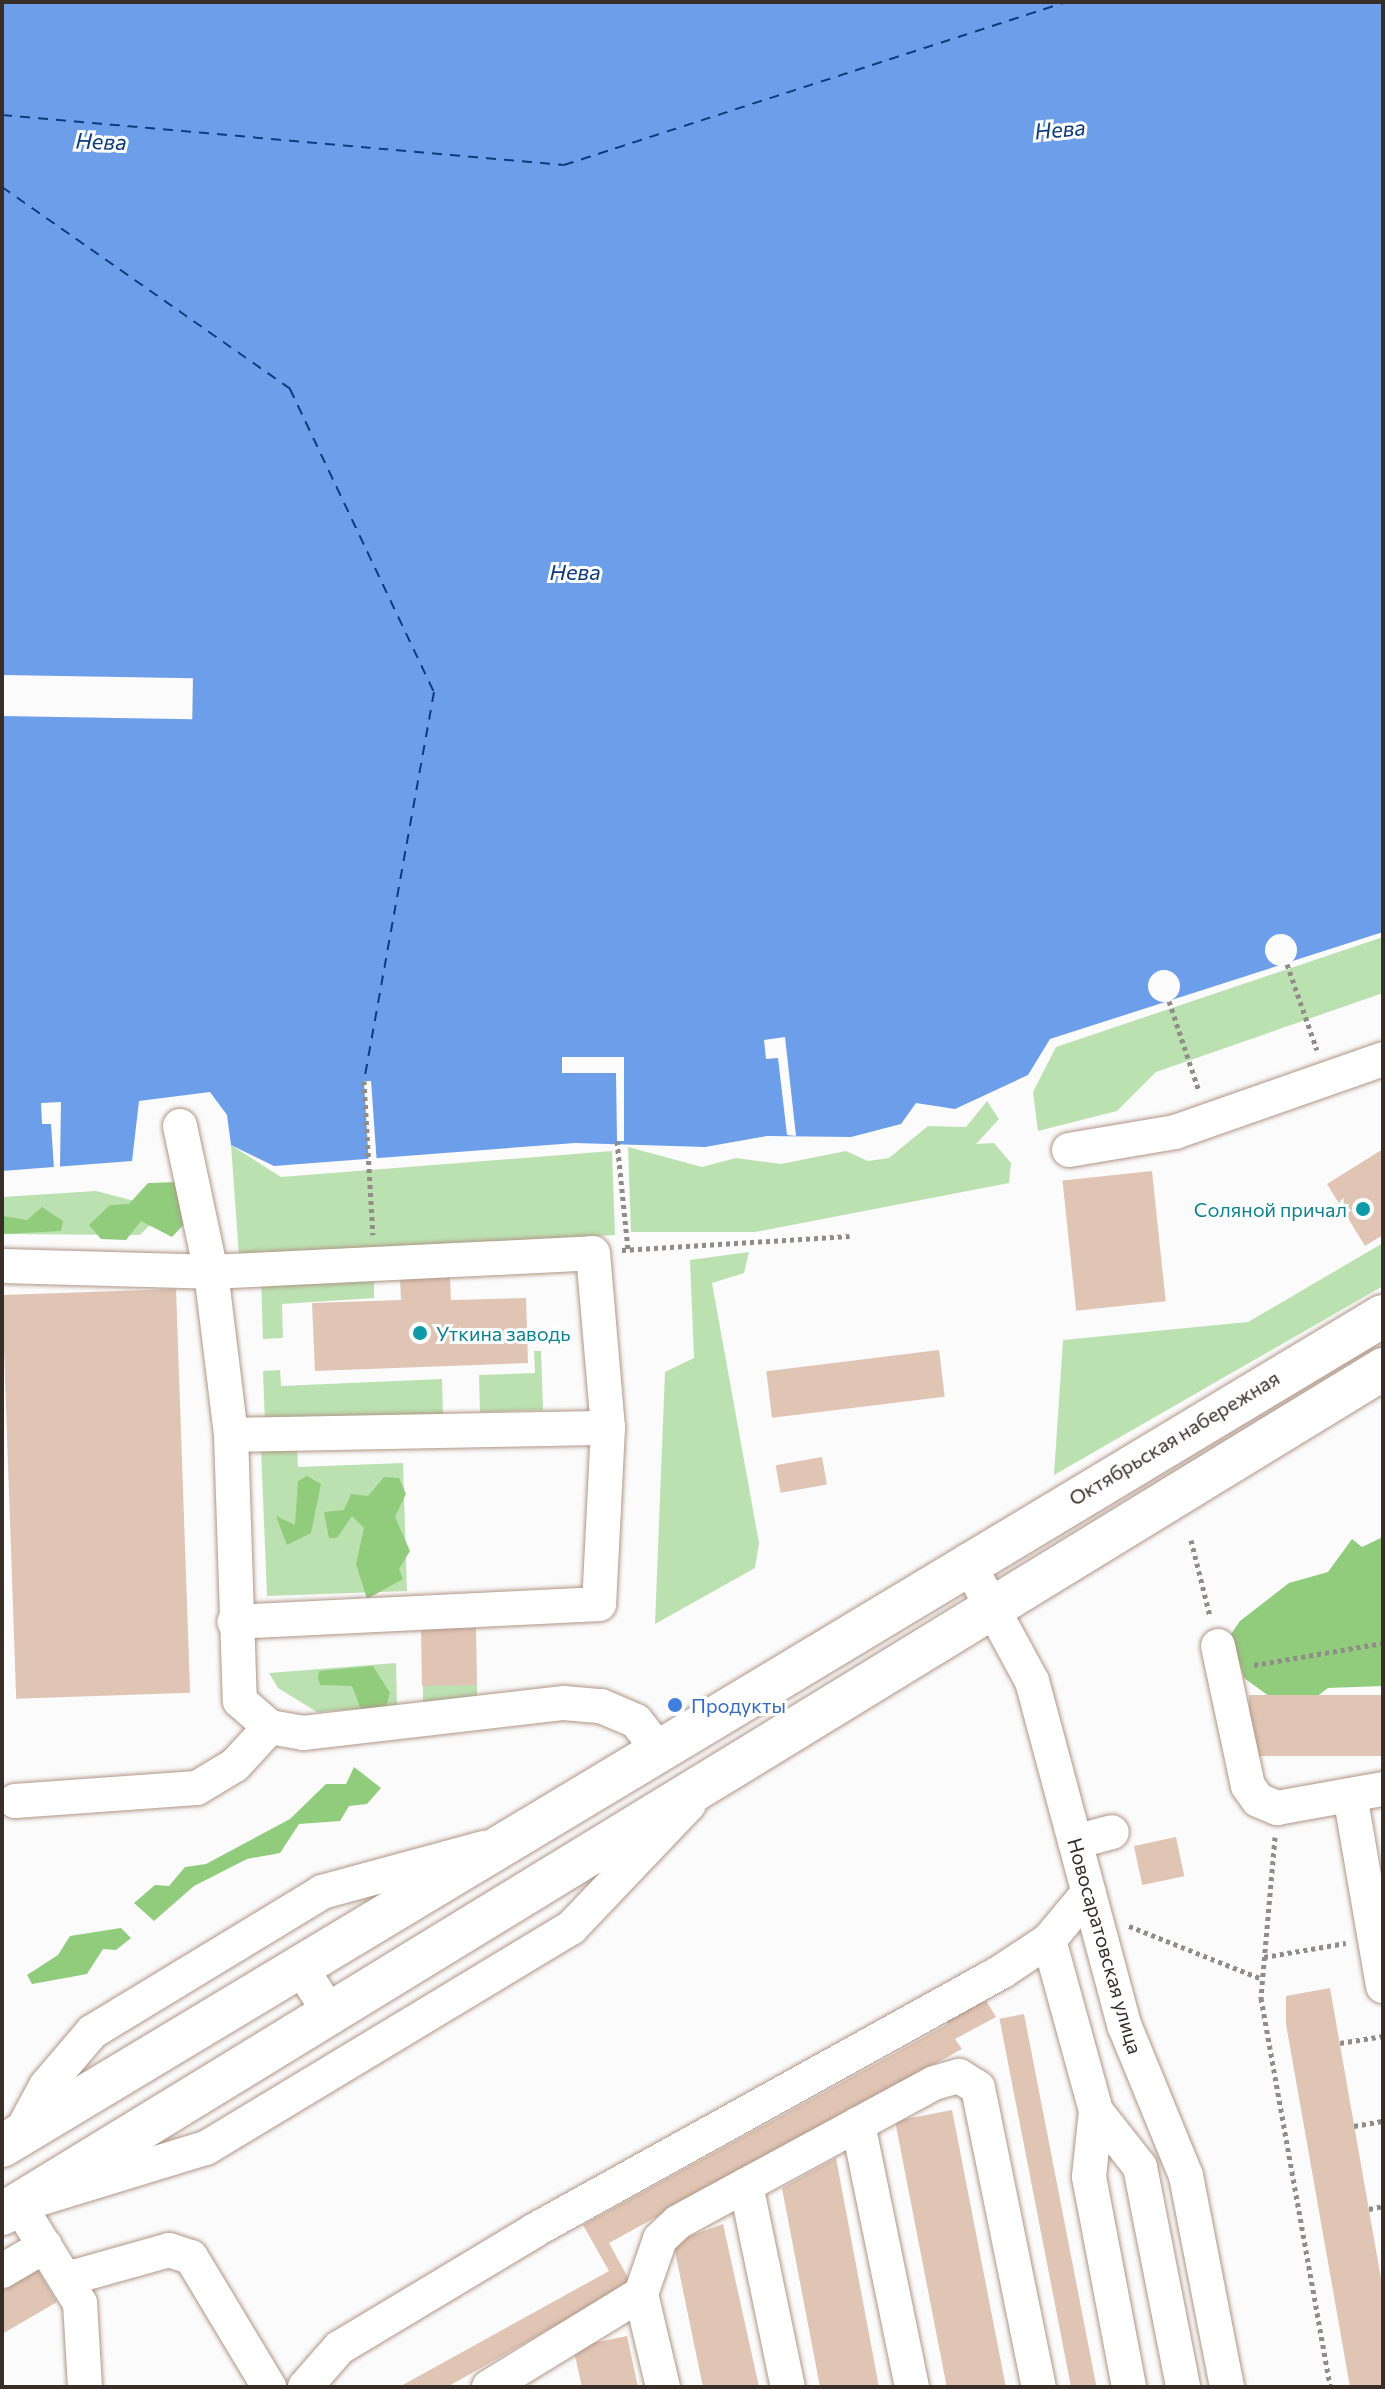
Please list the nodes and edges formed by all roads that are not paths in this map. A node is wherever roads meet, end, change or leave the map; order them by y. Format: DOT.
graph roads {
  1 [pos="1383,1059"];
  2 [pos="180,1126"];
  3 [pos="1069,1150"];
  4 [pos="2,1266"];
  5 [pos="211,1272"];
  6 [pos="1383,1316"];
  7 [pos="1383,1369"];
  8 [pos="608,1428"];
  9 [pos="231,1435"];
  10 [pos="967,1561"];
  11 [pos="996,1608"];
  12 [pos="234,1622"];
  13 [pos="1221,1658"];
  14 [pos="270,1727"];
  15 [pos="656,1747"];
  16 [pos="705,1786"];
  17 [pos="1367,1792"];
  18 [pos="15,1801"];
  19 [pos="1112,1832"];
  20 [pos="1075,1842"];
  21 [pos="503,1843"];
  22 [pos="1089,1892"];
  23 [pos="1049,1940"];
  24 [pos="300,1966"];
  25 [pos="382,1984"];
  26 [pos="1383,1986"];
  27 [pos="331,2015"];
  28 [pos="409,2025"];
  29 [pos="1096,2111"];
  30 [pos="858,2124"];
  31 [pos="10,2141"];
  32 [pos="746,2185"];
  33 [pos="11,2210"];
  34 [pos="45,2246"];
  35 [pos="2,2271"];
  36 [pos="66,2279"];
  37 [pos="641,2294"];
  38 [pos="541,2373"];
  39 [pos="85,2387"];
  40 [pos="269,2387"];
  41 [pos="305,2387"];
  42 [pos="489,2387"];
  43 [pos="663,2387"];
  44 [pos="788,2387"];
  45 [pos="912,2387"];
  46 [pos="1039,2387"];
  47 [pos="1129,2387"];
  48 [pos="1183,2387"];
  49 [pos="1227,2387"];
  1 -- 3 [label="street"];
  2 -- 5 [label="street"];
  4 -- 5 [label="street"];
  5 -- 8 [label="street"];
  5 -- 9 [label="street"];
  6 -- 10 [label="main road, Октябрьская набережная"];
  7 -- 11 [label="main road"];
  8 -- 9 [label="street"];
  8 -- 12 [label="street"];
  9 -- 12 [label="street"];
  10 -- 11 [label="street, Новосаратовская улица"];
  10 -- 15 [label="main road, Октябрьская набережная"];
  11 -- 16 [label="main road"];
  11 -- 20 [label="street, Новосаратовская улица"];
  12 -- 14 [label="street"];
  13 -- 17 [label="street"];
  14 -- 15 [label="street"];
  14 -- 18 [label="street"];
  15 -- 21 [label="main road, Октябрьская набережная"];
  16 -- 25 [label="main road"];
  16 -- 28 [label="street"];
  17 -- 26 [label="street"];
  19 -- 20 [label="street"];
  20 -- 22 [label="street, Новосаратовская улица"];
  21 -- 24 [label="main road, Октябрьская набережная"];
  21 -- 31 [label="street"];
  22 -- 23 [label="street"];
  22 -- 49 [label="street, Новосаратовская улица"];
  23 -- 29 [label="street"];
  23 -- 41 [label="street"];
  24 -- 27 [label="street"];
  24 -- 31 [label="main road, Октябрьская набережная"];
  25 -- 27 [label="main road"];
  25 -- 28 [label="street"];
  27 -- 33 [label="main road"];
  28 -- 33 [label="street"];
  29 -- 47 [label="street"];
  29 -- 48 [label="street"];
  30 -- 32 [label="street"];
  30 -- 45 [label="street"];
  30 -- 46 [label="street"];
  32 -- 37 [label="street"];
  32 -- 44 [label="street"];
  33 -- 34 [label="street"];
  34 -- 35 [label="street"];
  34 -- 36 [label="street"];
  36 -- 39 [label="street"];
  36 -- 40 [label="street"];
  37 -- 38 [label="street"];
  37 -- 43 [label="street"];
  38 -- 42 [label="street"];
}
